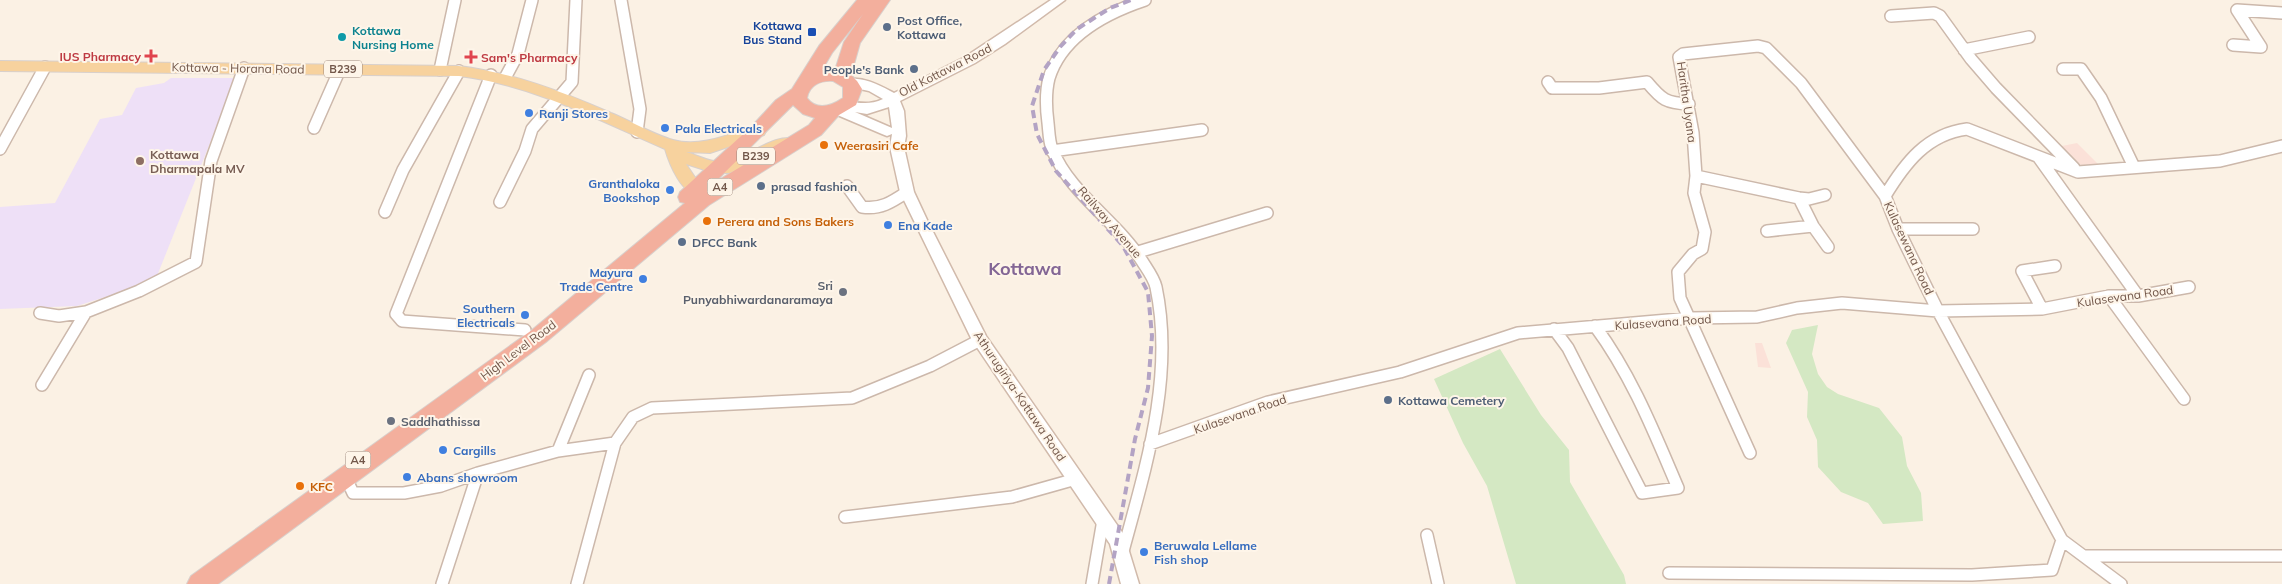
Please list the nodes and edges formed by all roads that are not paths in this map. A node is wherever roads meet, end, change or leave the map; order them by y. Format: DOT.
graph roads {
  1 [pos="455,0"];
  2 [pos="532,0"];
  3 [pos="576,0"];
  4 [pos="621,0"];
  5 [pos="866,0"];
  6 [pos="882,0"];
  7 [pos="1059,0"];
  8 [pos="1145,0"];
  9 [pos="2282,13"];
  10 [pos="1892,16"];
  11 [pos="2029,37"];
  12 [pos="2233,45"];
  13 [pos="1967,54"];
  14 [pos="0,66"];
  15 [pos="44,66"];
  16 [pos="244,68"];
  17 [pos="340,69"];
  18 [pos="2063,69"];
  19 [pos="440,70"];
  20 [pos="459,71"];
  21 [pos="498,76"];
  22 [pos="847,80"];
  23 [pos="1548,82"];
  24 [pos="802,89"];
  25 [pos="561,97"];
  26 [pos="892,98"];
  27 [pos="1689,104"];
  28 [pos="880,106"];
  29 [pos="838,109"];
  30 [pos="314,128"];
  31 [pos="1202,130"];
  32 [pos="758,131"];
  33 [pos="887,131"];
  34 [pos="637,132"];
  35 [pos="793,142"];
  36 [pos="2282,146"];
  37 [pos="897,147"];
  38 [pos="0,149"];
  39 [pos="1052,150"];
  40 [pos="673,151"];
  41 [pos="2039,158"];
  42 [pos="2134,167"];
  43 [pos="719,168"];
  44 [pos="2078,172"];
  45 [pos="1696,176"];
  46 [pos="847,186"];
  47 [pos="695,190"];
  48 [pos="907,192"];
  49 [pos="1825,195"];
  50 [pos="1885,196"];
  51 [pos="1799,198"];
  52 [pos="500,202"];
  53 [pos="385,212"];
  54 [pos="1267,213"];
  55 [pos="1813,226"];
  56 [pos="1898,229"];
  57 [pos="1974,229"];
  58 [pos="1767,231"];
  59 [pos="1828,246"];
  60 [pos="1138,252"];
  61 [pos="2054,266"];
  62 [pos="2189,288"];
  63 [pos="2109,296"];
  64 [pos="2138,296"];
  65 [pos="2042,309"];
  66 [pos="1938,311"];
  67 [pos="86,312"];
  68 [pos="40,313"];
  69 [pos="1691,318"];
  70 [pos="1595,326"];
  71 [pos="1554,329"];
  72 [pos="525,330"];
  73 [pos="980,340"];
  74 [pos="589,375"];
  75 [pos="42,385"];
  76 [pos="2184,399"];
  77 [pos="615,443"];
  78 [pos="1150,444"];
  79 [pos="558,451"];
  80 [pos="1750,453"];
  81 [pos="478,473"];
  82 [pos="346,478"];
  83 [pos="1076,479"];
  84 [pos="845,517"];
  85 [pos="1103,520"];
  86 [pos="1427,535"];
  87 [pos="2062,540"];
  88 [pos="1122,556"];
  89 [pos="2086,556"];
  90 [pos="2282,556"];
  91 [pos="1669,573"];
  92 [pos="186,584"];
  93 [pos="199,584"];
  94 [pos="442,584"];
  95 [pos="577,584"];
  96 [pos="1092,584"];
  97 [pos="1130,584"];
  98 [pos="1438,584"];
  99 [pos="2121,584"];
  1 -- 19 [label="street"];
  2 -- 21 [label="street"];
  3 -- 25 [label="street"];
  4 -- 34 [label="street"];
  5 -- 24 [label="highway, High Level Road / A4"];
  6 -- 22 [label="highway"];
  7 -- 26 [label="main road, Old Kottawa Road"];
  8 -- 39 [label="street, Railway Avenue"];
  9 -- 12 [label="street"];
  10 -- 13 [label="street"];
  11 -- 13 [label="street"];
  13 -- 44 [label="street"];
  14 -- 15 [label="main road, Kottawa - Horana Road / B239"];
  15 -- 16 [label="main road, Kottawa - Horana Road / B239"];
  15 -- 38 [label="street"];
  16 -- 17 [label="main road, Kottawa - Horana Road / B239"];
  16 -- 67 [label="street"];
  17 -- 19 [label="main road, Kottawa - Horana Road / B239"];
  17 -- 30 [label="street"];
  18 -- 42 [label="street"];
  19 -- 20 [label="main road, Kottawa - Horana Road / B239"];
  20 -- 21 [label="main road, Kottawa - Horana Road / B239"];
  20 -- 53 [label="street"];
  21 -- 25 [label="main road, Kottawa - Horana Road / B239"];
  21 -- 72 [label="street"];
  22 -- 24 [label="highway"];
  22 -- 26 [label="main road"];
  22 -- 29 [label="highway"];
  23 -- 27 [label="street"];
  24 -- 29 [label="highway"];
  24 -- 32 [label="highway, High Level Road / A4"];
  25 -- 34 [label="main road, Kottawa - Horana Road / B239"];
  25 -- 52 [label="street"];
  26 -- 28 [label="main road, Old Kottawa Road"];
  26 -- 37 [label="main road, Athurugiriya-Kottawa Road"];
  27 -- 45 [label="street, Haritha Uyana"];
  27 -- 50 [label="street, Haritha Uyana"];
  28 -- 29 [label="main road"];
  28 -- 33 [label="main road, Athurugiriya-Kottawa Road"];
  29 -- 33 [label="main road"];
  29 -- 35 [label="highway, High Level Road / A4"];
  31 -- 39 [label="street"];
  32 -- 40 [label="main road, Kottawa - Horana Road / B239"];
  32 -- 43 [label="highway, High Level Road / A4"];
  33 -- 37 [label="main road, Athurugiriya-Kottawa Road"];
  34 -- 40 [label="main road, Kottawa - Horana Road / B239"];
  35 -- 43 [label="main road, B239"];
  35 -- 82 [label="highway, High Level Road / A4"];
  36 -- 42 [label="street, Kulasewana Road"];
  37 -- 48 [label="main road, Athurugiriya-Kottawa Road"];
  39 -- 60 [label="street, Railway Avenue"];
  40 -- 43 [label="main road, Kottawa - Horana Road / B239"];
  40 -- 47 [label="main road"];
  41 -- 44 [label="street, Kulasewana Road"];
  41 -- 50 [label="street, Kulasewana Road"];
  41 -- 64 [label="street"];
  42 -- 44 [label="street, Kulasewana Road"];
  43 -- 47 [label="highway, High Level Road / A4"];
  45 -- 51 [label="street"];
  45 -- 69 [label="street, Haritha Uyana"];
  46 -- 48 [label="street"];
  47 -- 72 [label="highway, High Level Road / A4"];
  48 -- 73 [label="main road, Athurugiriya-Kottawa Road"];
  49 -- 51 [label="street"];
  50 -- 56 [label="street, Kulasewana Road"];
  51 -- 55 [label="street"];
  54 -- 60 [label="street"];
  55 -- 58 [label="street"];
  55 -- 59 [label="street"];
  56 -- 57 [label="street"];
  56 -- 66 [label="street, Kulasewana Road"];
  60 -- 78 [label="street, Railway Avenue"];
  61 -- 65 [label="street"];
  62 -- 64 [label="street, Kulasevana Road"];
  63 -- 64 [label="street, Kulasevana Road"];
  63 -- 65 [label="street, Kulasevana Road"];
  63 -- 76 [label="street"];
  65 -- 66 [label="street, Kulasevana Road"];
  66 -- 69 [label="street, Kulasevana Road"];
  66 -- 87 [label="street, Kulasewana Road"];
  67 -- 68 [label="street"];
  67 -- 75 [label="street"];
  69 -- 70 [label="street, Kulasevana Road"];
  69 -- 80 [label="street"];
  70 -- 71 [label="street, Kulasevana Road"];
  70 -- 71 [label="street"];
  71 -- 78 [label="street, Kulasevana Road"];
  72 -- 92 [label="highway, High Level Road / A4"];
  73 -- 77 [label="street"];
  73 -- 83 [label="main road, Athurugiriya-Kottawa Road"];
  74 -- 79 [label="street"];
  77 -- 79 [label="street"];
  77 -- 95 [label="street"];
  78 -- 88 [label="street, Railway Avenue"];
  79 -- 81 [label="street"];
  81 -- 82 [label="street"];
  81 -- 94 [label="street"];
  82 -- 93 [label="highway, High Level Road / A4"];
  83 -- 84 [label="street"];
  83 -- 85 [label="main road, Athurugiriya-Kottawa Road"];
  85 -- 88 [label="main road, Athurugiriya-Kottawa Road"];
  85 -- 96 [label="street"];
  86 -- 98 [label="street"];
  87 -- 89 [label="street, Kulasewana Road"];
  87 -- 91 [label="street"];
  88 -- 97 [label="main road, Athurugiriya-Kottawa Road"];
  89 -- 90 [label="street"];
  89 -- 99 [label="street, Kulasewana Road"];
}
